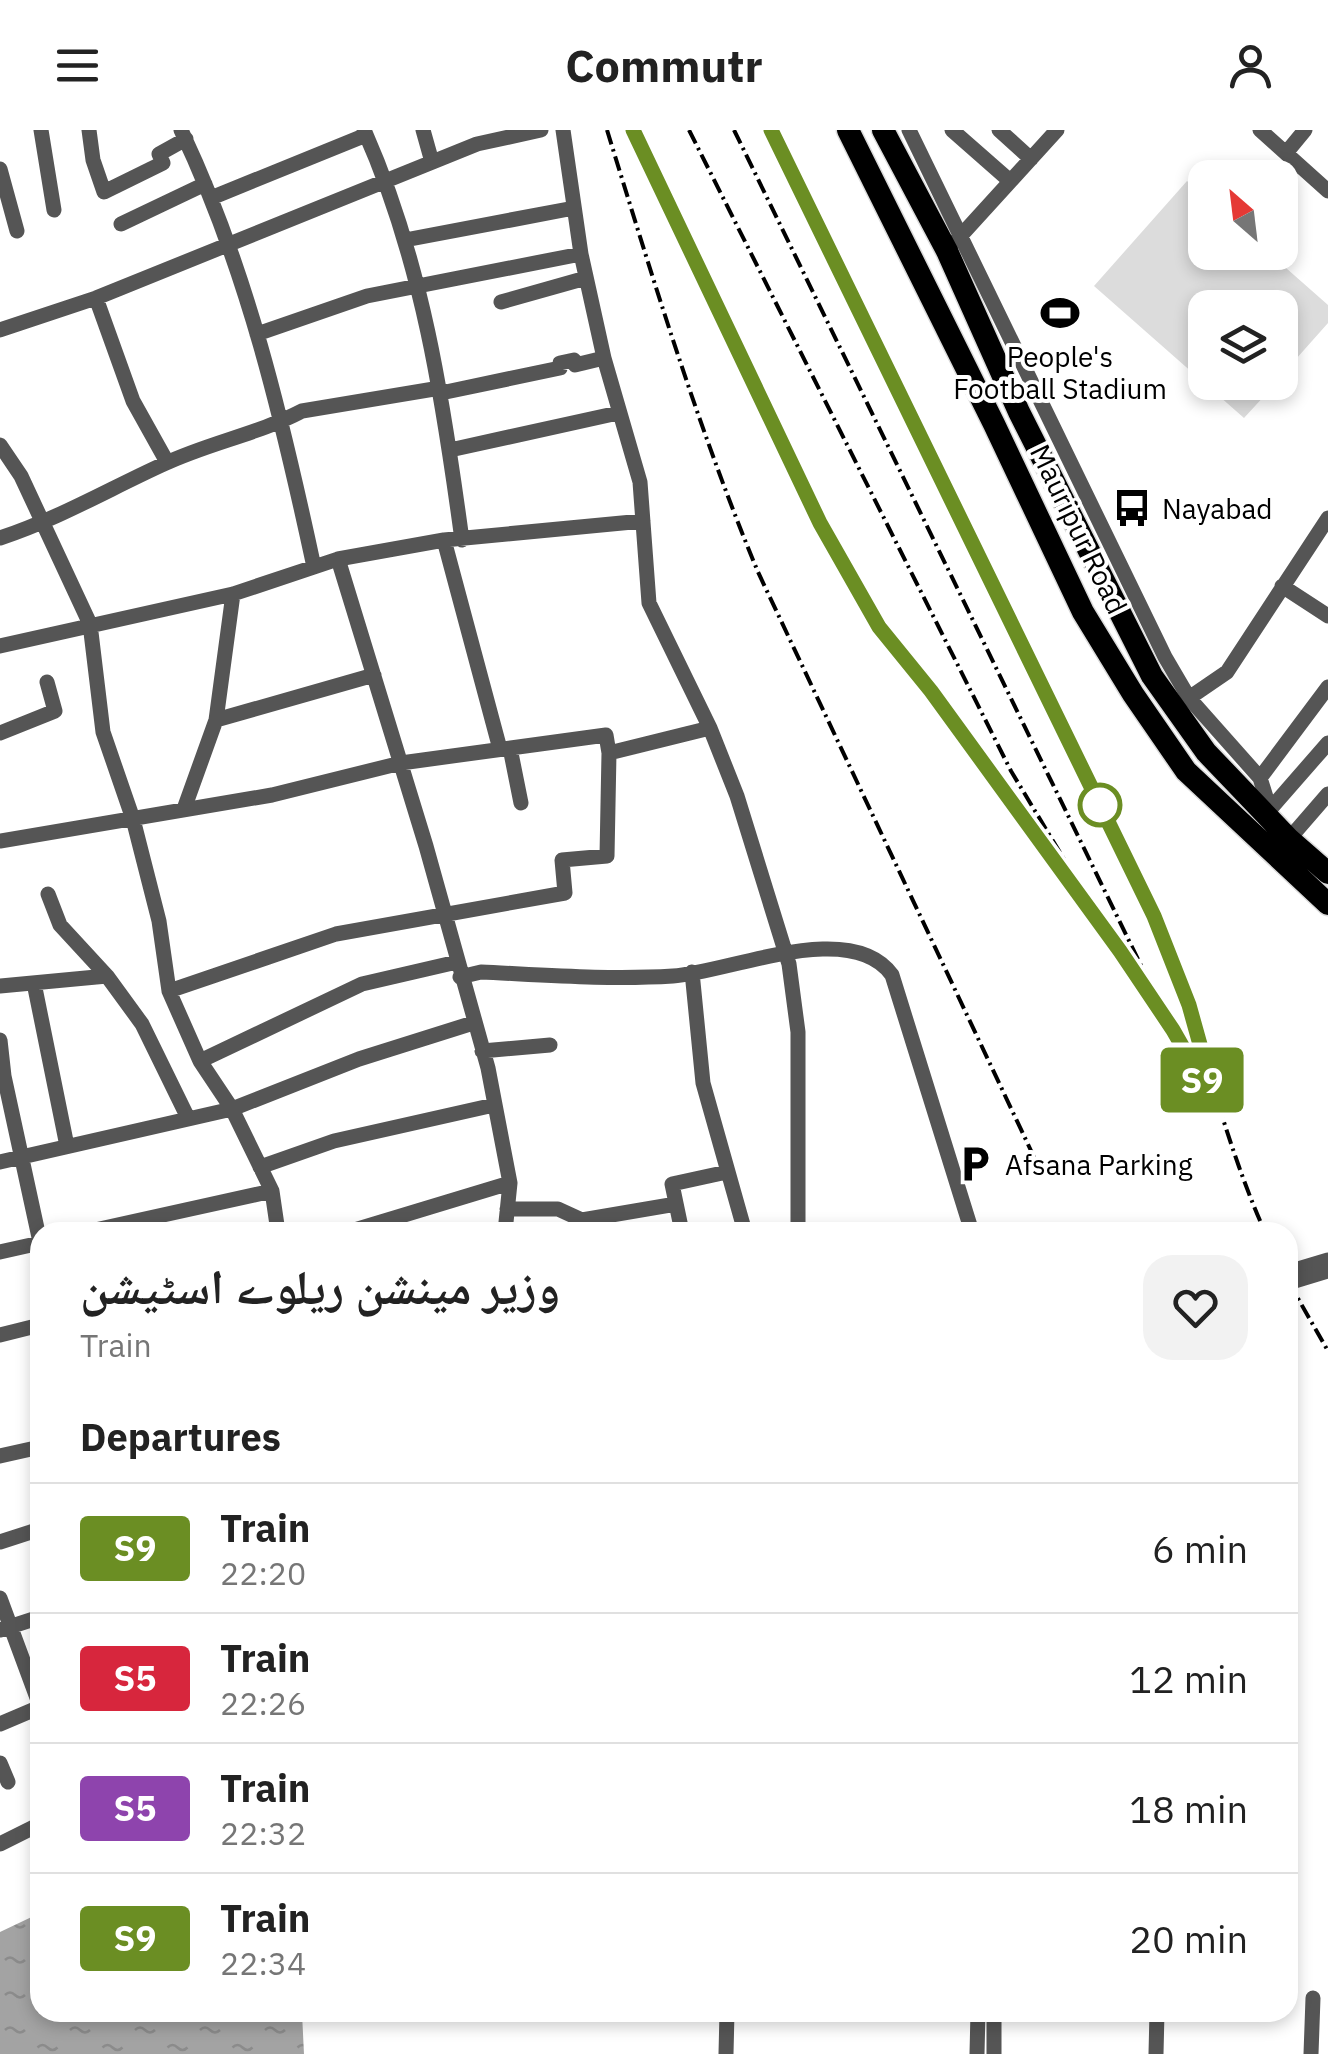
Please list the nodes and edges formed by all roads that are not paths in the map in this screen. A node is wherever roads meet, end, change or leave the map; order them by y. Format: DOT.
graph roads {
  1 [pos="41,130"];
  2 [pos="89,130"];
  3 [pos="423,130"];
  4 [pos="541,130"];
  5 [pos="563,130"];
  6 [pos="848,130"];
  7 [pos="883,130"];
  8 [pos="910,130"];
  9 [pos="952,130"];
  10 [pos="999,130"];
  11 [pos="1260,130"];
  12 [pos="1305,130"];
  13 [pos="365,132"];
  14 [pos="1050,132"];
  15 [pos="185,133"];
  16 [pos="1286,153"];
  17 [pos="1031,159"];
  18 [pos="432,162"];
  19 [pos="0,169"];
  20 [pos="386,179"];
  21 [pos="1010,182"];
  22 [pos="208,191"];
  23 [pos="1328,191"];
  24 [pos="574,208"];
  25 [pos="54,210"];
  26 [pos="120,224"];
  27 [pos="17,231"];
  28 [pos="405,240"];
  29 [pos="954,243"];
  30 [pos="230,244"];
  31 [pos="581,254"];
  32 [pos="586,278"];
  33 [pos="420,288"];
  34 [pos="96,298"];
  35 [pos="502,302"];
  36 [pos="0,330"];
  37 [pos="256,334"];
  38 [pos="604,358"];
  39 [pos="441,391"];
  40 [pos="618,413"];
  41 [pos="282,421"];
  42 [pos="0,445"];
  43 [pos="450,450"];
  44 [pos="167,462"];
  45 [pos="1328,518"];
  46 [pos="643,521"];
  47 [pos="43,524"];
  48 [pos="0,538"];
  49 [pos="444,540"];
  50 [pos="462,540"];
  51 [pos="338,559"];
  52 [pos="314,567"];
  53 [pos="1282,586"];
  54 [pos="232,594"];
  55 [pos="1328,616"];
  56 [pos="90,624"];
  57 [pos="0,646"];
  58 [pos="374,675"];
  59 [pos="46,682"];
  60 [pos="1328,687"];
  61 [pos="1189,698"];
  62 [pos="216,720"];
  63 [pos="710,728"];
  64 [pos="0,733"];
  65 [pos="1328,743"];
  66 [pos="505,749"];
  67 [pos="609,753"];
  68 [pos="401,763"];
  69 [pos="1260,778"];
  70 [pos="1328,794"];
  71 [pos="522,803"];
  72 [pos="184,809"];
  73 [pos="1265,815"];
  74 [pos="134,818"];
  75 [pos="1290,839"];
  76 [pos="0,841"];
  77 [pos="1328,873"];
  78 [pos="48,894"];
  79 [pos="1328,904"];
  80 [pos="443,915"];
  81 [pos="786,953"];
  82 [pos="458,970"];
  83 [pos="692,972"];
  84 [pos="107,976"];
  85 [pos="34,983"];
  86 [pos="0,986"];
  87 [pos="170,991"];
  88 [pos="473,1024"];
  89 [pos="0,1040"];
  90 [pos="550,1046"];
  91 [pos="482,1052"];
  92 [pos="200,1060"];
  93 [pos="4,1091"];
  94 [pos="494,1105"];
  95 [pos="232,1110"];
  96 [pos="188,1118"];
  97 [pos="67,1146"];
  98 [pos="23,1156"];
  99 [pos="0,1162"];
  100 [pos="260,1167"];
  101 [pos="727,1172"];
  102 [pos="510,1183"];
  103 [pos="272,1190"];
  104 [pos="676,1204"];
  105 [pos="507,1210"];
  106 [pos="36,1222"];
  107 [pos="130,1222"];
  108 [pos="277,1222"];
  109 [pos="381,1222"];
  110 [pos="506,1222"];
  111 [pos="680,1222"];
  112 [pos="742,1222"];
  113 [pos="798,1222"];
  114 [pos="969,1222"];
  115 [pos="30,1244"];
  116 [pos="0,1252"];
  117 [pos="1328,1260"];
  118 [pos="1298,1269"];
  119 [pos="1328,1271"];
  120 [pos="1298,1280"];
  121 [pos="30,1328"];
  122 [pos="0,1335"];
  123 [pos="30,1449"];
  124 [pos="0,1456"];
  125 [pos="30,1532"];
  126 [pos="0,1542"];
  127 [pos="0,1598"];
  128 [pos="30,1621"];
  129 [pos="6,1628"];
  130 [pos="30,1683"];
  131 [pos="30,1710"];
  132 [pos="0,1724"];
  133 [pos="0,1764"];
  134 [pos="8,1782"];
  135 [pos="30,1829"];
  136 [pos="0,1844"];
  137 [pos="1313,1998"];
  138 [pos="727,2022"];
  139 [pos="978,2022"];
  140 [pos="994,2022"];
  141 [pos="1157,2022"];
  142 [pos="726,2054"];
  143 [pos="977,2054"];
  144 [pos="994,2054"];
  145 [pos="1156,2054"];
  146 [pos="1311,2054"];
  1 -- 25 [label="street"];
  2 -- 15 [label="street"];
  3 -- 18 [label="street"];
  4 -- 18 [label="street"];
  5 -- 24 [label="street"];
  6 -- 79 [label="highway, Mauripur Road"];
  7 -- 29 [label="highway, Mauripur Road"];
  8 -- 29 [label="street"];
  9 -- 21 [label="street"];
  10 -- 17 [label="street"];
  11 -- 16 [label="street"];
  12 -- 16 [label="street"];
  13 -- 20 [label="street"];
  13 -- 22 [label="street"];
  14 -- 17 [label="street"];
  15 -- 22 [label="street"];
  16 -- 23 [label="street"];
  17 -- 21 [label="street"];
  18 -- 20 [label="street"];
  19 -- 27 [label="street"];
  20 -- 28 [label="street"];
  20 -- 30 [label="street"];
  21 -- 29 [label="street"];
  22 -- 26 [label="street"];
  22 -- 30 [label="street"];
  24 -- 28 [label="street"];
  24 -- 31 [label="street"];
  28 -- 33 [label="street"];
  29 -- 61 [label="street"];
  29 -- 73 [label="highway, Mauripur Road"];
  30 -- 34 [label="street"];
  30 -- 37 [label="street"];
  31 -- 32 [label="street"];
  31 -- 33 [label="street"];
  32 -- 35 [label="street"];
  32 -- 38 [label="street"];
  33 -- 37 [label="street"];
  33 -- 39 [label="street"];
  34 -- 36 [label="street"];
  34 -- 44 [label="street"];
  37 -- 41 [label="street"];
  38 -- 39 [label="street"];
  38 -- 40 [label="street"];
  39 -- 41 [label="street"];
  39 -- 43 [label="street"];
  40 -- 43 [label="street"];
  40 -- 46 [label="street"];
  41 -- 44 [label="street"];
  41 -- 52 [label="street"];
  42 -- 47 [label="street"];
  43 -- 50 [label="street"];
  44 -- 47 [label="street"];
  45 -- 53 [label="street"];
  46 -- 50 [label="street"];
  46 -- 63 [label="street"];
  47 -- 48 [label="street"];
  47 -- 56 [label="street"];
  49 -- 50 [label="street"];
  49 -- 51 [label="street"];
  49 -- 66 [label="street"];
  51 -- 52 [label="street"];
  51 -- 58 [label="street"];
  52 -- 54 [label="street"];
  53 -- 55 [label="street"];
  53 -- 61 [label="street"];
  54 -- 56 [label="street"];
  54 -- 62 [label="street"];
  56 -- 57 [label="street"];
  56 -- 74 [label="street"];
  58 -- 62 [label="street"];
  58 -- 68 [label="street"];
  59 -- 64 [label="street"];
  60 -- 69 [label="street"];
  61 -- 69 [label="street"];
  62 -- 72 [label="street"];
  63 -- 67 [label="street"];
  63 -- 81 [label="street"];
  65 -- 73 [label="street"];
  66 -- 67 [label="street"];
  66 -- 68 [label="street"];
  66 -- 71 [label="street"];
  67 -- 80 [label="street"];
  68 -- 72 [label="street"];
  68 -- 80 [label="street"];
  69 -- 73 [label="street"];
  70 -- 75 [label="street"];
  72 -- 74 [label="street"];
  73 -- 75 [label="highway, Mauripur Road"];
  74 -- 76 [label="street"];
  74 -- 87 [label="street"];
  75 -- 77 [label="highway, Mauripur Road"];
  78 -- 84 [label="street"];
  80 -- 82 [label="street"];
  80 -- 87 [label="street"];
  81 -- 83 [label="street"];
  81 -- 113 [label="street"];
  81 -- 114 [label="street"];
  82 -- 83 [label="street"];
  82 -- 88 [label="street"];
  82 -- 92 [label="street"];
  83 -- 101 [label="street"];
  84 -- 85 [label="street"];
  84 -- 96 [label="street"];
  85 -- 86 [label="street"];
  85 -- 97 [label="street"];
  87 -- 92 [label="street"];
  88 -- 91 [label="street"];
  88 -- 95 [label="street"];
  89 -- 93 [label="street"];
  90 -- 91 [label="street"];
  91 -- 94 [label="street"];
  92 -- 95 [label="street"];
  93 -- 98 [label="street"];
  94 -- 100 [label="street"];
  94 -- 102 [label="street"];
  95 -- 96 [label="street"];
  95 -- 100 [label="street"];
  96 -- 97 [label="street"];
  97 -- 98 [label="street"];
  98 -- 99 [label="street"];
  98 -- 106 [label="street"];
  100 -- 103 [label="street"];
  101 -- 104 [label="street"];
  101 -- 112 [label="street"];
  102 -- 105 [label="street"];
  102 -- 109 [label="street"];
  103 -- 107 [label="street"];
  103 -- 108 [label="street"];
  104 -- 105 [label="street"];
  104 -- 111 [label="street"];
  105 -- 110 [label="street"];
  115 -- 116 [label="street"];
  117 -- 118 [label="street"];
  119 -- 120 [label="street, bridge"];
  121 -- 122 [label="street"];
  123 -- 124 [label="street"];
  125 -- 126 [label="street"];
  127 -- 129 [label="street"];
  128 -- 129 [label="street"];
  129 -- 130 [label="street"];
  131 -- 132 [label="street"];
  133 -- 134 [label="street"];
  135 -- 136 [label="street"];
  137 -- 146 [label="street"];
  138 -- 142 [label="street"];
  139 -- 143 [label="street"];
  140 -- 144 [label="street"];
  141 -- 145 [label="street"];
}
